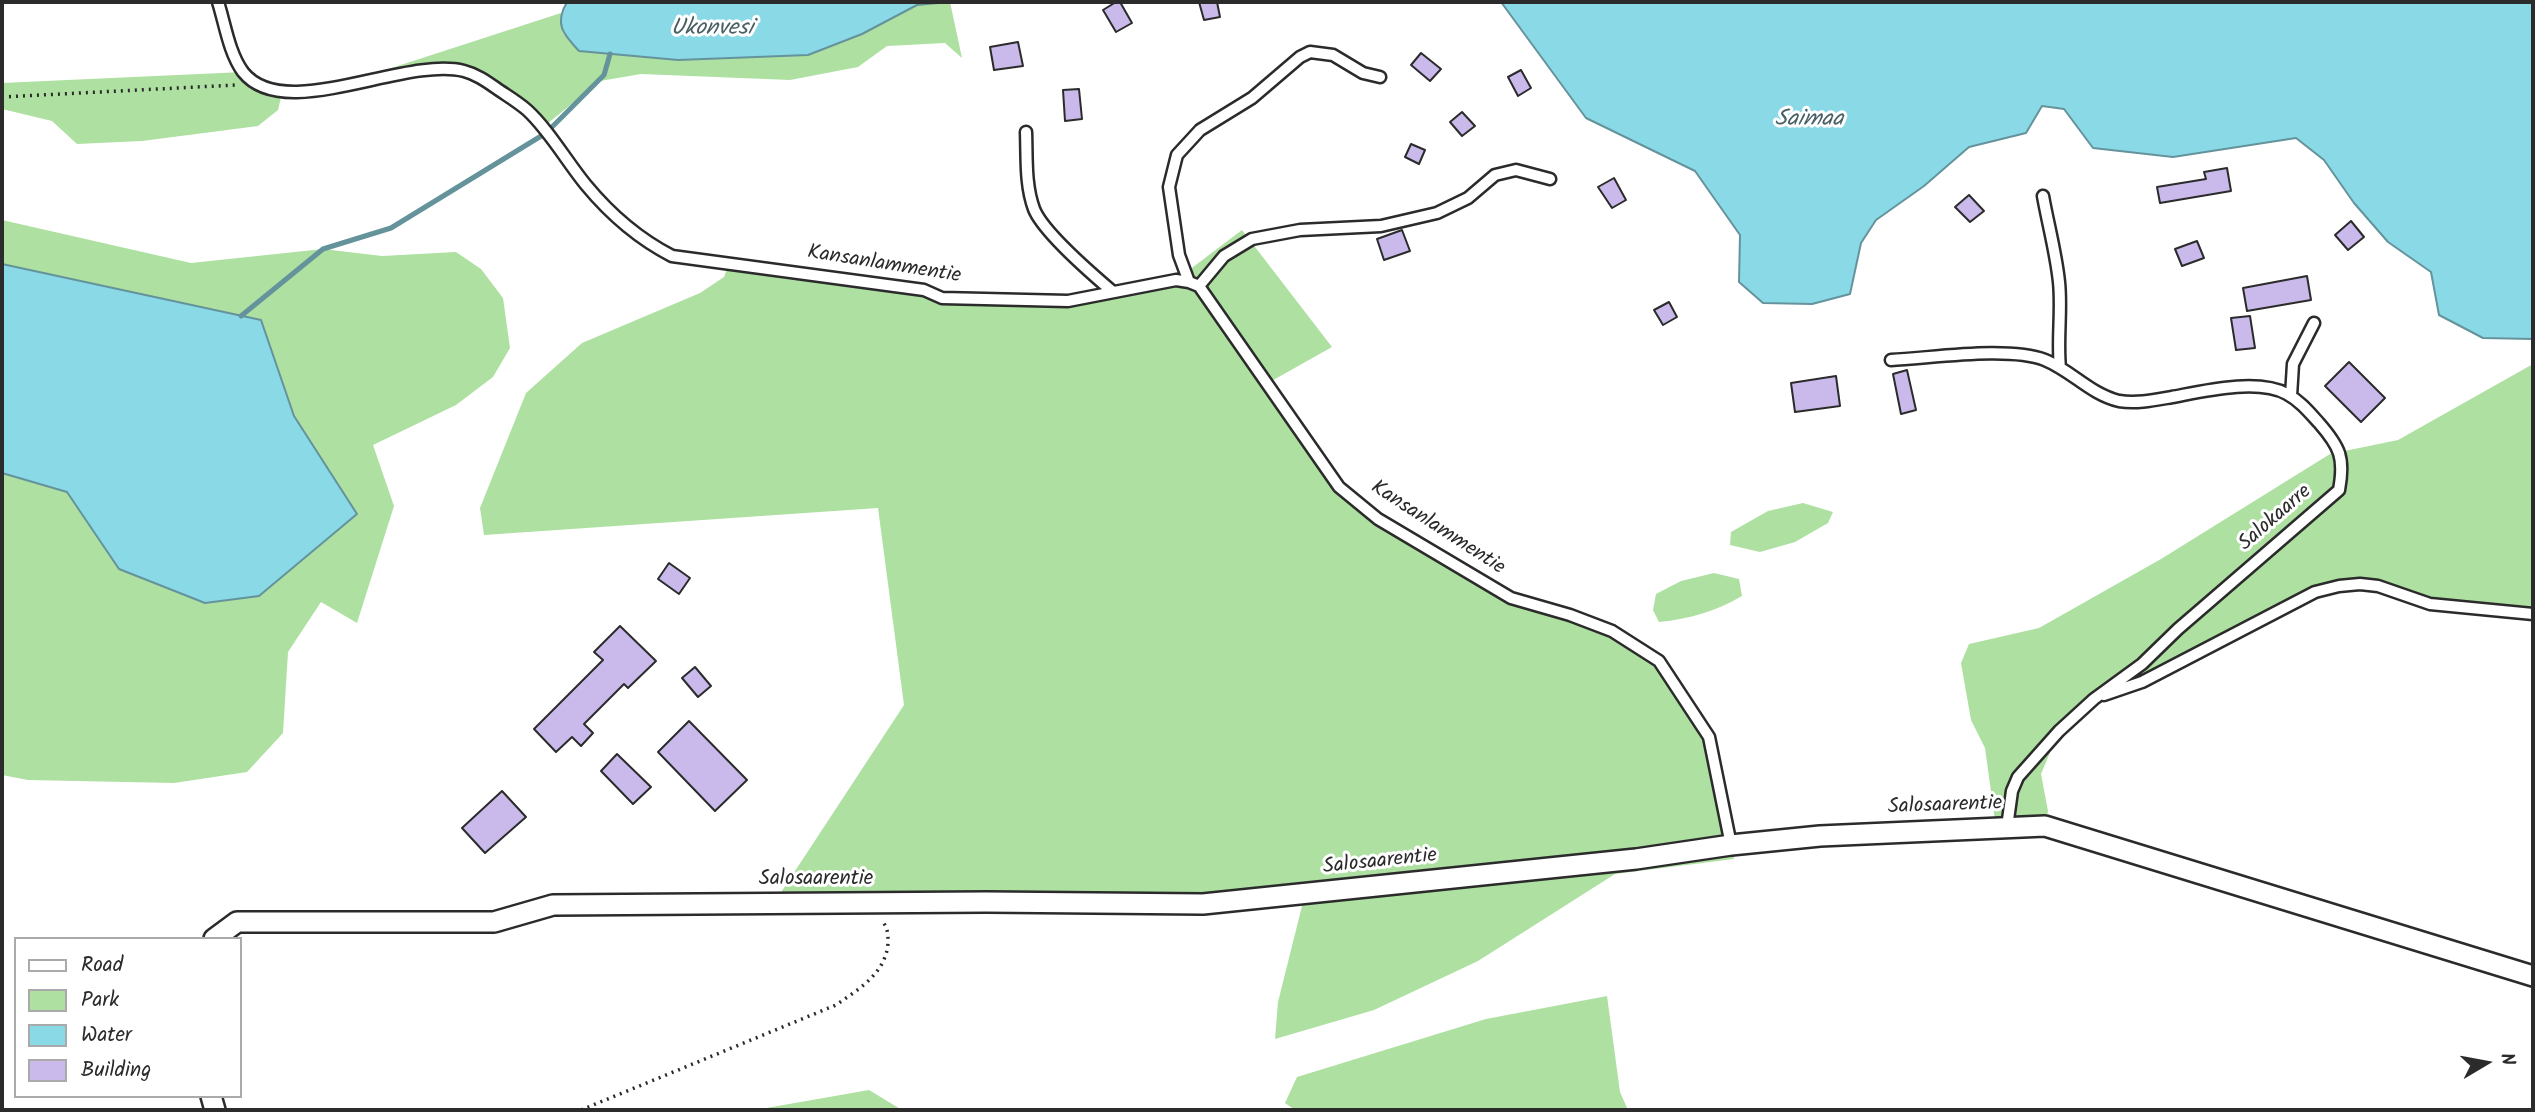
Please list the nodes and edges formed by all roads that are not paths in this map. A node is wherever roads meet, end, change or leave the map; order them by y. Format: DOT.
graph roads {
  1 [pos="218,2"];
  2 [pos="1380,77"];
  3 [pos="1026,132"];
  4 [pos="1550,179"];
  5 [pos="2043,196"];
  6 [pos="1194,284"];
  7 [pos="1113,292"];
  8 [pos="2314,323"];
  9 [pos="1891,360"];
  10 [pos="2063,370"];
  11 [pos="2291,396"];
  12 [pos="2533,614"];
  13 [pos="2094,699"];
  14 [pos="2007,827"];
  15 [pos="1731,845"];
  16 [pos="217,937"];
  17 [pos="2533,976"];
  1 -- 7 [label="lane, Kansanlammentie"];
  2 -- 6 [label="lane"];
  3 -- 7 [label="lane"];
  4 -- 6 [label="lane"];
  5 -- 10 [label="lane"];
  6 -- 7 [label="lane, Kansanlammentie"];
  6 -- 15 [label="lane, Kansanlammentie"];
  8 -- 11 [label="lane"];
  9 -- 10 [label="lane, Salokaarre"];
  10 -- 11 [label="lane, Salokaarre"];
  11 -- 13 [label="lane, Salokaarre"];
  12 -- 13 [label="lane"];
  13 -- 14 [label="lane, Salokaarre"];
  14 -- 15 [label="street, Salosaarentie"];
  14 -- 17 [label="street, Salosaarentie"];
  15 -- 16 [label="street, Salosaarentie"];
}
